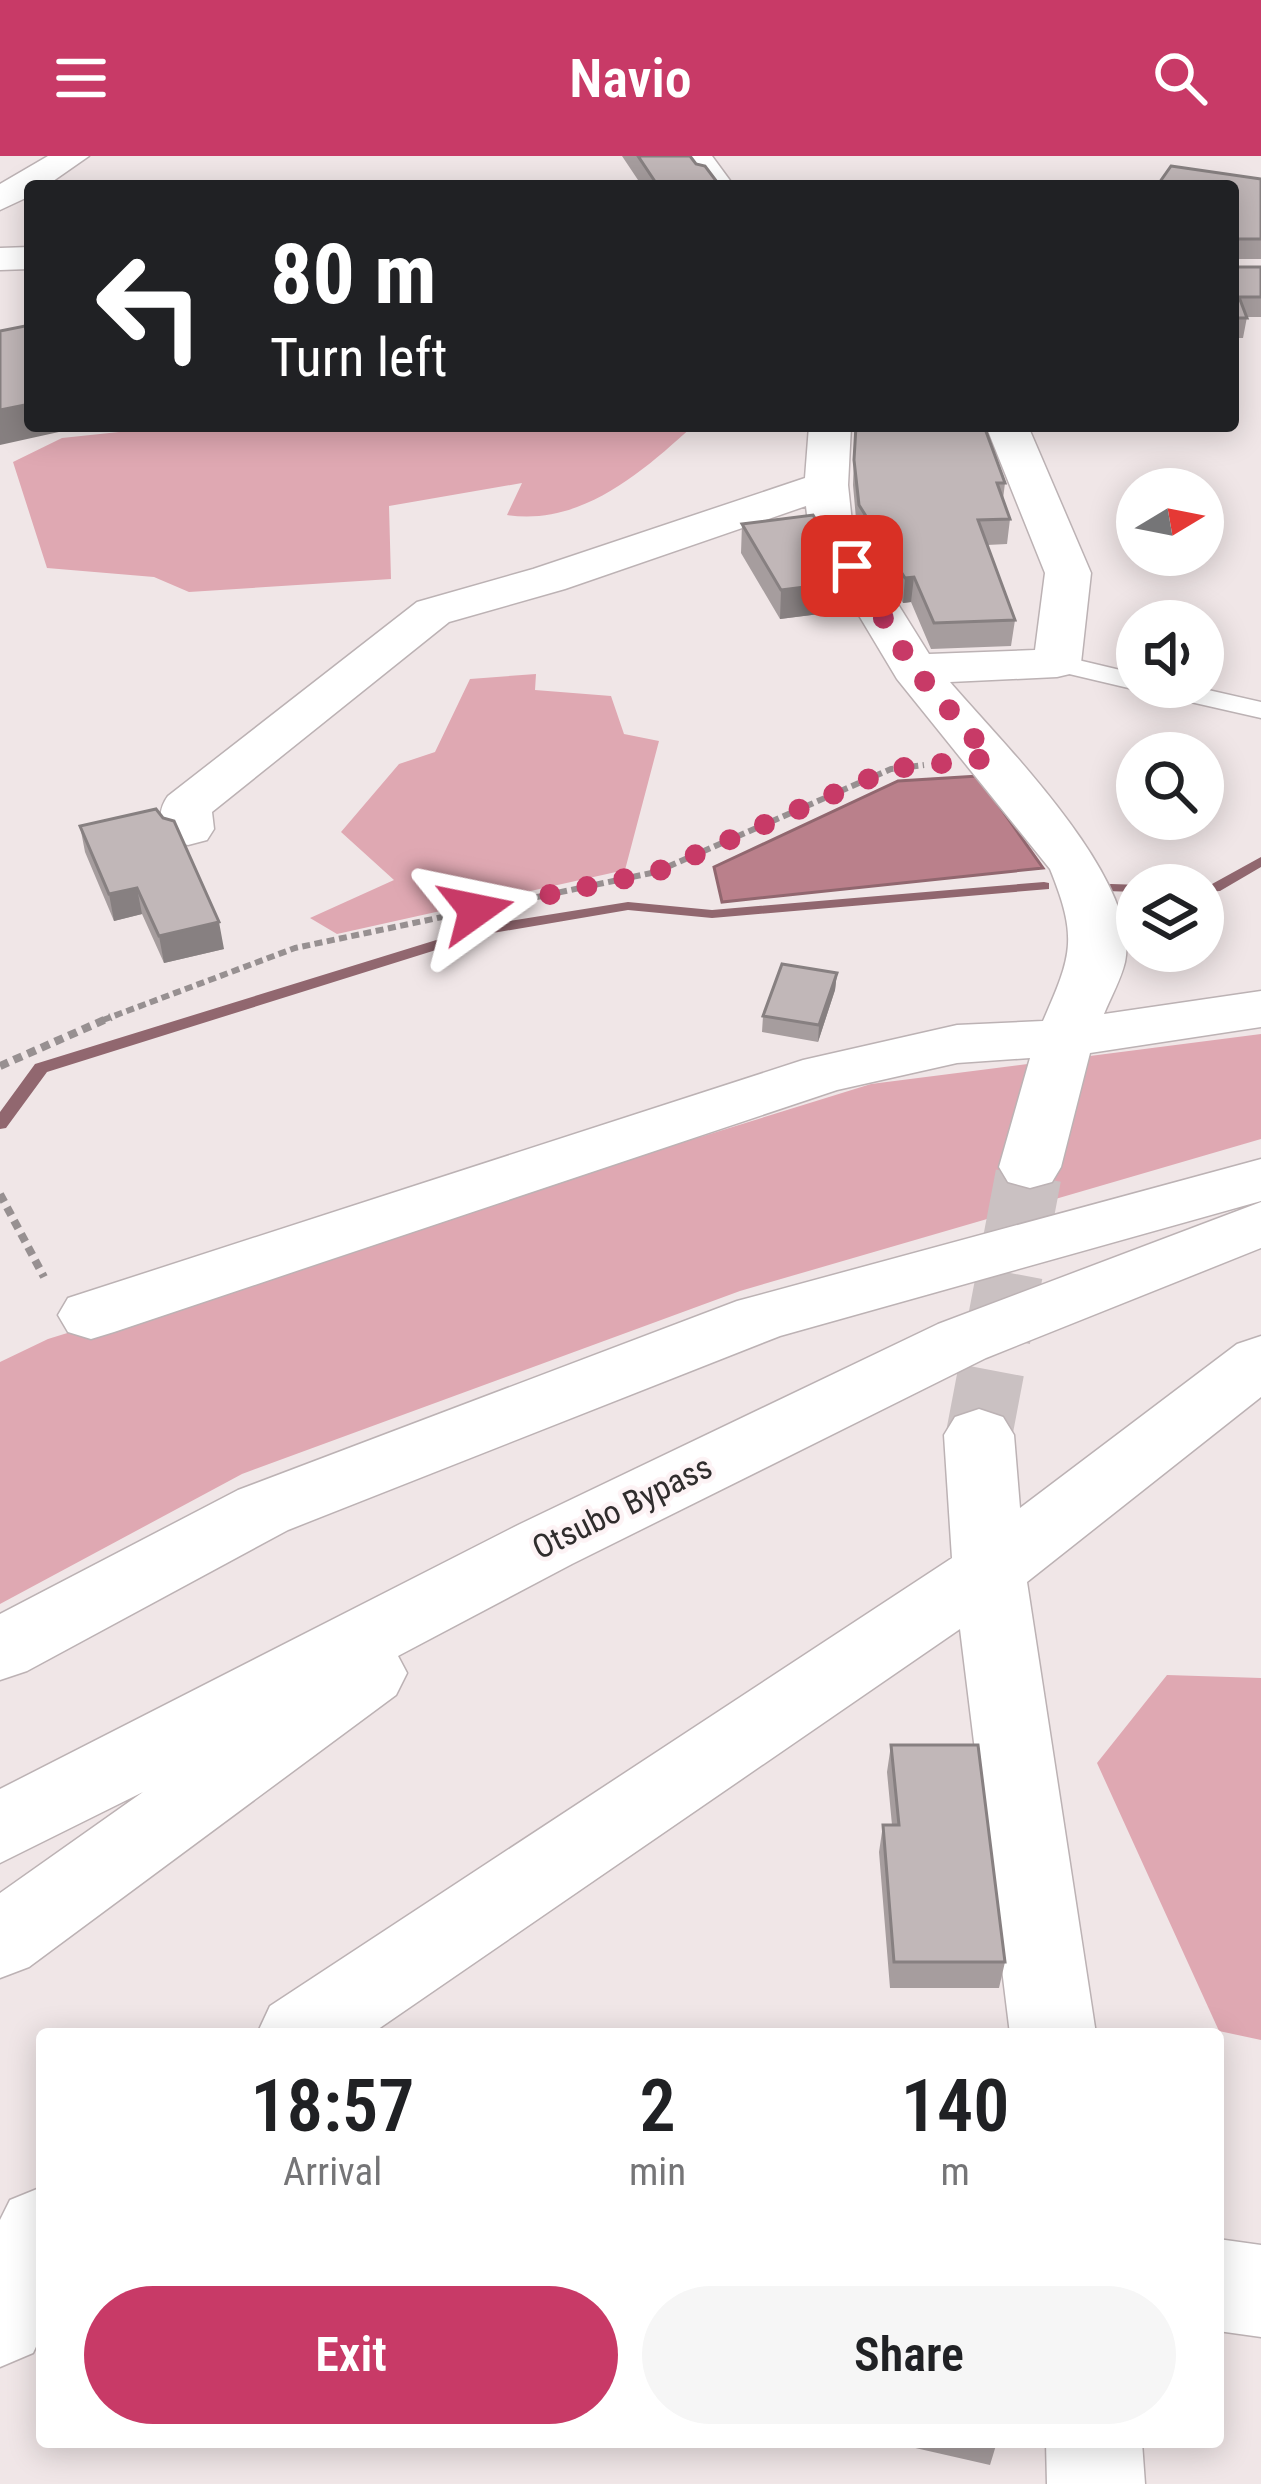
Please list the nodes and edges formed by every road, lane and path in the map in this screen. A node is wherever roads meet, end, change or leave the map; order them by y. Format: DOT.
graph roads {
  1 [pos="72,156"];
  2 [pos="32,180"];
  3 [pos="830,432"];
  4 [pos="1009,432"];
  5 [pos="826,485"];
  6 [pos="1057,663"];
  7 [pos="914,669"];
  8 [pos="1116,677"];
  9 [pos="1224,702"];
  10 [pos="1261,710"];
  11 [pos="991,758"];
  12 [pos="188,829"];
  13 [pos="1261,1009"];
  14 [pos="1065,1038"];
  15 [pos="0,1066"];
  16 [pos="1030,1167"];
  17 [pos="1261,1180"];
  18 [pos="0,1194"];
  19 [pos="1261,1224"];
  20 [pos="91,1316"];
  21 [pos="1261,1361"];
  22 [pos="980,1435"];
  23 [pos="546,1544"];
  24 [pos="988,1571"];
  25 [pos="0,1649"];
  26 [pos="0,1828"];
  27 [pos="0,1940"];
  28 [pos="309,2028"];
  29 [pos="1052,2028"];
  30 [pos="36,2245"];
  31 [pos="1224,2286"];
  32 [pos="1261,2291"];
  33 [pos="0,2320"];
  34 [pos="1094,2448"];
  35 [pos="1096,2484"];
  1 -- 2 [label="main road"];
  3 -- 5 [label="main road"];
  4 -- 6 [label="main road"];
  5 -- 7 [label="main road"];
  5 -- 12 [label="main road"];
  6 -- 7 [label="main road"];
  6 -- 8 [label="lane"];
  7 -- 11 [label="main road"];
  9 -- 10 [label="lane"];
  11 -- 14 [label="main road"];
  11 -- 15 [label="path"];
  13 -- 14 [label="main road"];
  14 -- 16 [label="main road"];
  14 -- 20 [label="main road"];
  17 -- 25 [label="main road"];
  18 -- 20 [label="path"];
  19 -- 23 [label="main road, Otsubo Bypass"];
  21 -- 24 [label="main road"];
  22 -- 24 [label="main road"];
  23 -- 26 [label="main road, Otsubo Bypass"];
  23 -- 27 [label="main road"];
  24 -- 28 [label="main road"];
  24 -- 29 [label="main road"];
  30 -- 33 [label="main road"];
  31 -- 32 [label="main road"];
  34 -- 35 [label="main road"];
}
